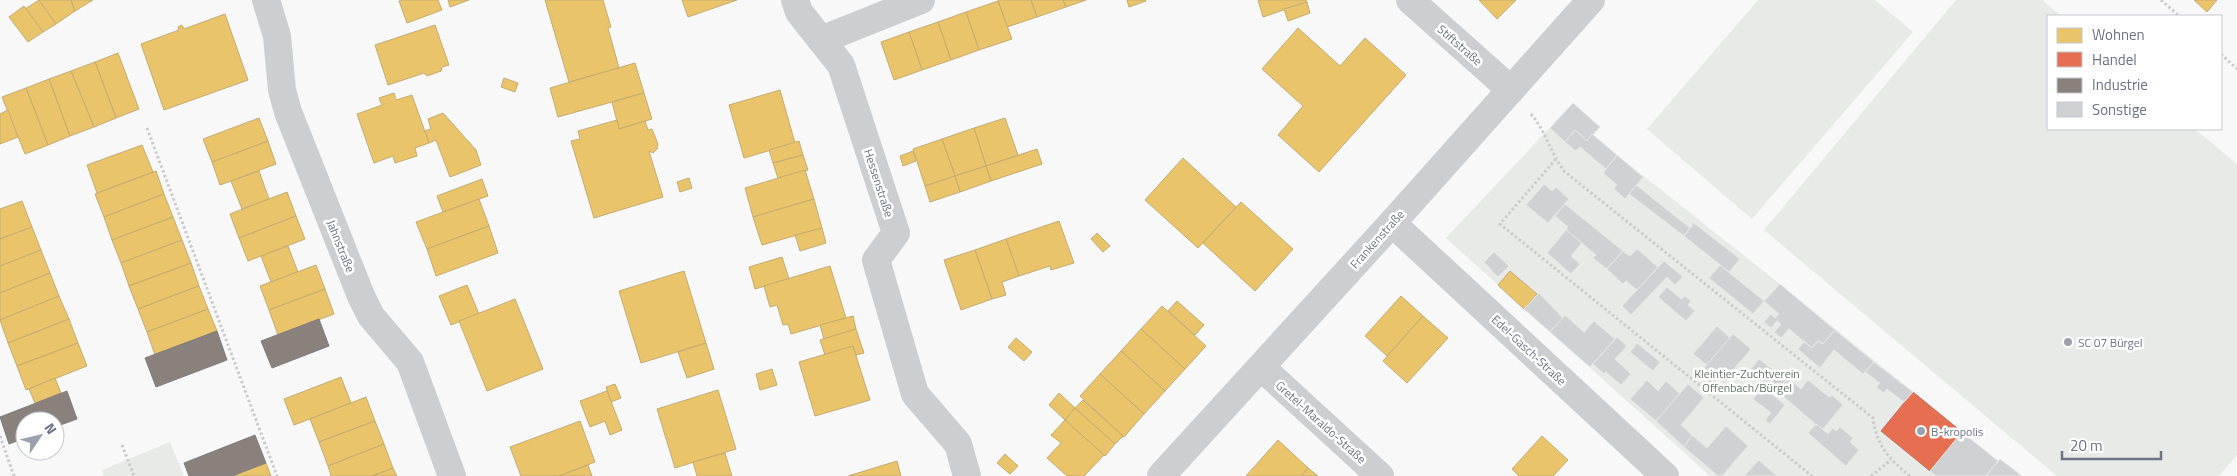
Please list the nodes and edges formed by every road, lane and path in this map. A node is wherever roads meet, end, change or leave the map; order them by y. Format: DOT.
graph roads {
  1 [pos="266,0"];
  2 [pos="795,0"];
  3 [pos="921,0"];
  4 [pos="1410,0"];
  5 [pos="1591,0"];
  6 [pos="2161,0"];
  7 [pos="2178,15"];
  8 [pos="821,40"];
  9 [pos="2222,55"];
  10 [pos="2237,69"];
  11 [pos="1511,90"];
  12 [pos="146,128"];
  13 [pos="1556,159"];
  14 [pos="1392,223"];
  15 [pos="1261,367"];
  16 [pos="0,436"];
  17 [pos="122,445"];
  18 [pos="1891,460"];
  19 [pos="14,476"];
  20 [pos="134,476"];
  21 [pos="277,476"];
  22 [pos="452,476"];
  23 [pos="967,476"];
  24 [pos="1161,476"];
  25 [pos="1380,476"];
  26 [pos="1665,476"];
  27 [pos="1812,476"];
  28 [pos="1871,476"];
  29 [pos="1910,476"];
  1 -- 22 [label="street, Jahnstraße"];
  2 -- 8 [label="street, Hessenstraße"];
  3 -- 8 [label="street"];
  4 -- 11 [label="street, Stiftstraße"];
  5 -- 11 [label="street, Frankenstraße"];
  6 -- 7 [label="path"];
  8 -- 23 [label="street, Hessenstraße"];
  9 -- 10 [label="path"];
  11 -- 13 [label="path"];
  11 -- 14 [label="street, Frankenstraße"];
  12 -- 21 [label="path"];
  13 -- 18 [label="path"];
  13 -- 27 [label="path"];
  14 -- 15 [label="street, Frankenstraße"];
  14 -- 26 [label="street, Edel-Gasch-Straße"];
  15 -- 24 [label="street, Frankenstraße"];
  15 -- 25 [label="street, Gretel-Maraldo-Straße"];
  16 -- 19 [label="path"];
  17 -- 20 [label="path"];
  18 -- 28 [label="path"];
  18 -- 29 [label="path"];
}
